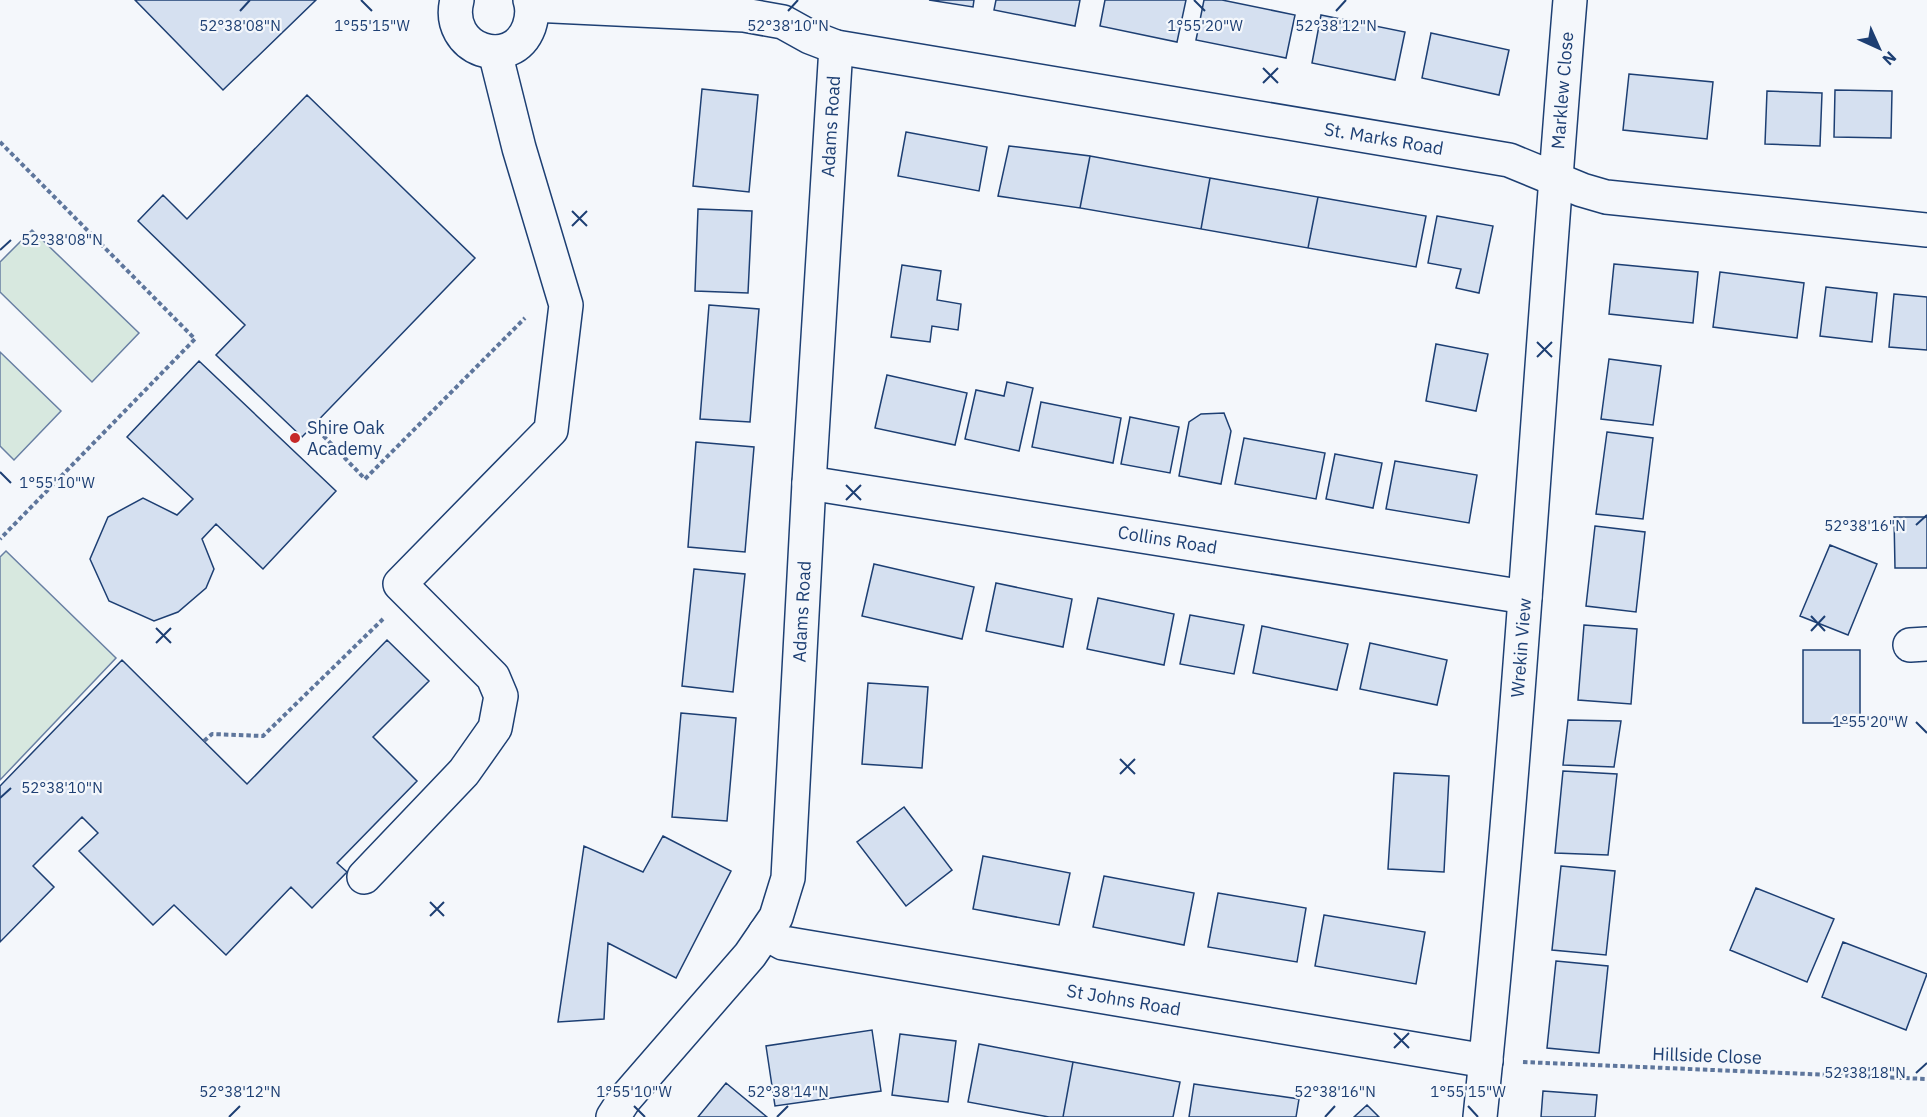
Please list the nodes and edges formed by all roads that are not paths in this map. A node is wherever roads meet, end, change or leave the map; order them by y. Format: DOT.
graph roads {
  1 [pos="1570,0"];
  2 [pos="454,1"];
  3 [pos="531,3"];
  4 [pos="836,47"];
  5 [pos="495,52"];
  6 [pos="1555,179"];
  7 [pos="1927,230"];
  8 [pos="809,483"];
  9 [pos="1525,597"];
  10 [pos="364,877"];
  11 [pos="765,933"];
  12 [pos="1485,1061"];
  13 [pos="613,1117"];
  14 [pos="1480,1117"];
  1 -- 6 [label="street, Marklew Close"];
  2 -- 5 [label="street"];
  3 -- 4 [label="street, St. Marks Road"];
  3 -- 5 [label="street"];
  4 -- 6 [label="street, St. Marks Road"];
  4 -- 8 [label="street, Adams Road"];
  5 -- 10 [label="street"];
  6 -- 7 [label="street, St. Marks Road"];
  6 -- 9 [label="street, Wrekin View"];
  8 -- 9 [label="street, Collins Road"];
  8 -- 11 [label="street, Adams Road"];
  9 -- 12 [label="street, Wrekin View"];
  11 -- 12 [label="street, St Johns Road"];
  11 -- 13 [label="street, Adams Road"];
  12 -- 14 [label="street, Wrekin View"];
}
